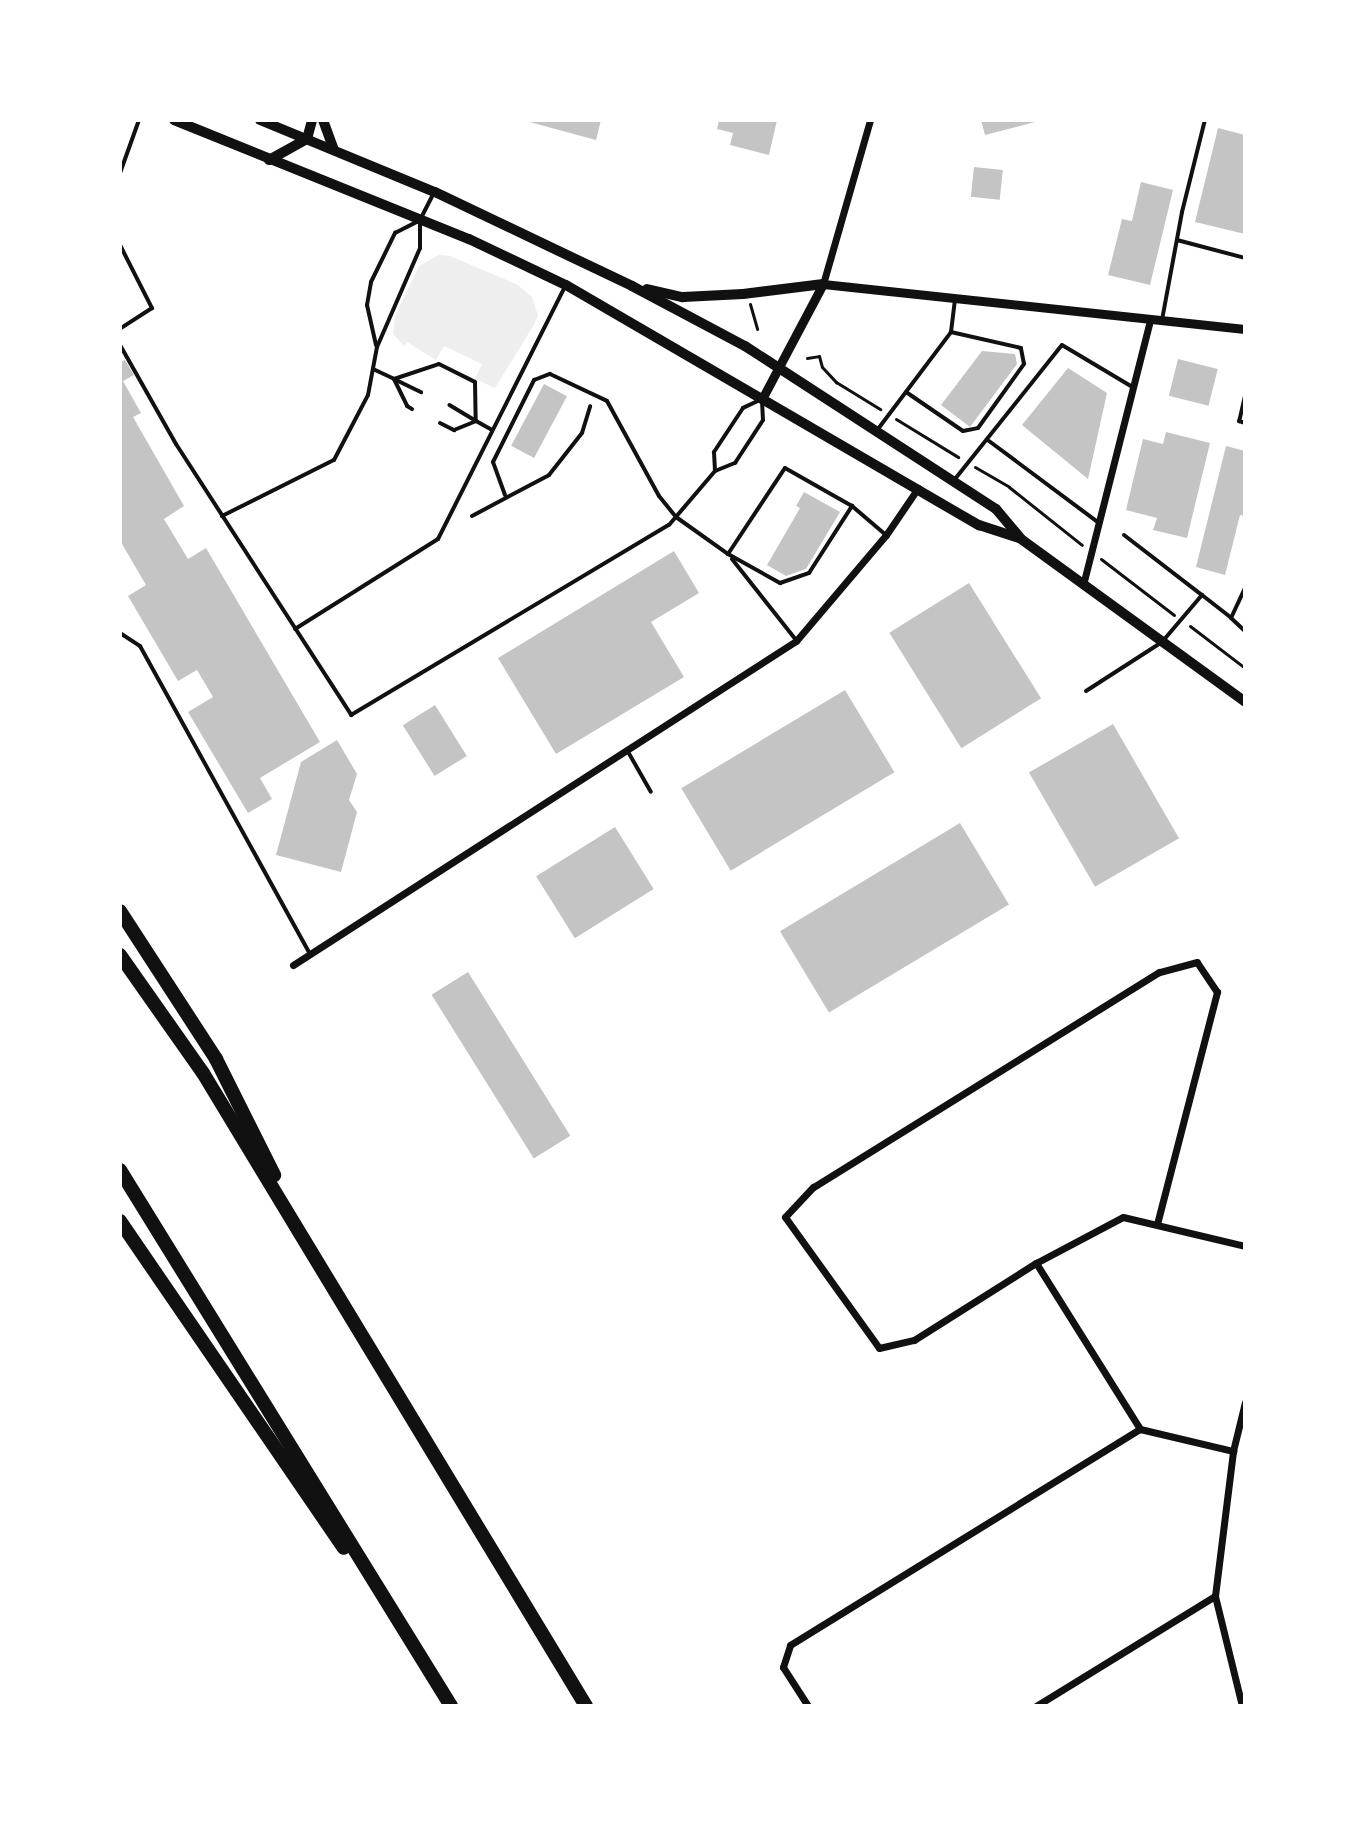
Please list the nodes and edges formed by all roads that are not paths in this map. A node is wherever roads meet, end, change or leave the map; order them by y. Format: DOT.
graph roads {
  1 [pos="139,120"];
  2 [pos="174,120"];
  3 [pos="260,120"];
  4 [pos="312,120"];
  5 [pos="323,120"];
  6 [pos="870,120"];
  7 [pos="1205,120"];
  8 [pos="307,139"];
  9 [pos="334,150"];
  10 [pos="269,160"];
  11 [pos="120,173"];
  12 [pos="435,192"];
  13 [pos="420,220"];
  14 [pos="1177,240"];
  15 [pos="120,245"];
  16 [pos="1245,258"];
  17 [pos="823,284"];
  18 [pos="566,285"];
  19 [pos="632,286"];
  20 [pos="955,299"];
  21 [pos="1150,321"];
  22 [pos="1162,323"];
  23 [pos="120,329"];
  24 [pos="1245,329"];
  25 [pos="951,332"];
  26 [pos="120,345"];
  27 [pos="377,347"];
  28 [pos="780,368"];
  29 [pos="373,369"];
  30 [pos="394,379"];
  31 [pos="1134,388"];
  32 [pos="421,392"];
  33 [pos="906,392"];
  34 [pos="1245,396"];
  35 [pos="762,399"];
  36 [pos="449,405"];
  37 [pos="590,406"];
  38 [pos="412,409"];
  39 [pos="476,421"];
  40 [pos="440,423"];
  41 [pos="1245,423"];
  42 [pos="493,430"];
  43 [pos="877,431"];
  44 [pos="989,441"];
  45 [pos="715,471"];
  46 [pos="953,481"];
  47 [pos="918,488"];
  48 [pos="505,495"];
  49 [pos="852,506"];
  50 [pos="222,516"];
  51 [pos="472,516"];
  52 [pos="676,517"];
  53 [pos="1099,523"];
  54 [pos="886,535"];
  55 [pos="1124,535"];
  56 [pos="1021,539"];
  57 [pos="728,554"];
  58 [pos="1083,585"];
  59 [pos="1245,588"];
  60 [pos="1202,595"];
  61 [pos="1231,618"];
  62 [pos="295,629"];
  63 [pos="1245,631"];
  64 [pos="120,633"];
  65 [pos="796,641"];
  66 [pos="1162,642"];
  67 [pos="1086,691"];
  68 [pos="1245,702"];
  69 [pos="627,750"];
  70 [pos="651,792"];
  71 [pos="120,911"];
  72 [pos="310,954"];
  73 [pos="120,955"];
  74 [pos="293,965"];
  75 [pos="120,1170"];
  76 [pos="120,1221"];
  77 [pos="1157,1224"];
  78 [pos="1245,1246"];
  79 [pos="1036,1263"];
  80 [pos="320,1268"];
  81 [pos="1245,1402"];
  82 [pos="1140,1429"];
  83 [pos="1233,1451"];
  84 [pos="1215,1596"];
  85 [pos="449,1702"];
  86 [pos="586,1706"];
  87 [pos="808,1706"];
  88 [pos="1036,1706"];
  89 [pos="1242,1706"];
  1 -- 11 [label="lane"];
  2 -- 10 [label="main road"];
  3 -- 8 [label="main road"];
  4 -- 8 [label="main road"];
  5 -- 9 [label="main road"];
  6 -- 17 [label="street"];
  7 -- 14 [label="lane"];
  8 -- 9 [label="main road"];
  8 -- 10 [label="main road"];
  9 -- 12 [label="main road"];
  10 -- 13 [label="main road"];
  12 -- 13 [label="lane"];
  12 -- 19 [label="main road"];
  13 -- 18 [label="main road"];
  13 -- 27 [label="lane"];
  13 -- 27 [label="lane"];
  14 -- 16 [label="lane"];
  14 -- 22 [label="lane"];
  15 -- 23 [label="lane"];
  17 -- 19 [label="main road"];
  17 -- 20 [label="street"];
  17 -- 28 [label="street"];
  18 -- 35 [label="main road"];
  18 -- 42 [label="lane"];
  19 -- 28 [label="main road"];
  20 -- 21 [label="street"];
  20 -- 25 [label="lane"];
  21 -- 22 [label="street"];
  21 -- 31 [label="street"];
  22 -- 24 [label="street"];
  25 -- 33 [label="lane"];
  25 -- 33 [label="lane"];
  26 -- 50 [label="lane"];
  27 -- 29 [label="lane"];
  28 -- 35 [label="street"];
  28 -- 43 [label="main road"];
  29 -- 30 [label="lane"];
  29 -- 50 [label="lane"];
  30 -- 32 [label="lane"];
  30 -- 38 [label="lane"];
  30 -- 39 [label="lane"];
  31 -- 44 [label="lane"];
  31 -- 53 [label="street"];
  33 -- 43 [label="lane"];
  34 -- 41 [label="lane"];
  35 -- 45 [label="lane"];
  35 -- 45 [label="lane"];
  35 -- 47 [label="main road"];
  36 -- 39 [label="lane"];
  37 -- 48 [label="lane"];
  39 -- 40 [label="lane"];
  39 -- 42 [label="lane"];
  42 -- 62 [label="lane"];
  43 -- 46 [label="main road"];
  44 -- 46 [label="lane"];
  44 -- 53 [label="lane"];
  45 -- 52 [label="lane"];
  46 -- 56 [label="main road"];
  47 -- 54 [label="street"];
  47 -- 56 [label="main road"];
  48 -- 51 [label="lane"];
  48 -- 52 [label="lane"];
  49 -- 54 [label="lane"];
  49 -- 57 [label="lane"];
  49 -- 57 [label="lane"];
  50 -- 62 [label="lane"];
  52 -- 57 [label="lane"];
  52 -- 62 [label="lane"];
  53 -- 58 [label="street"];
  54 -- 65 [label="street"];
  55 -- 60 [label="lane"];
  56 -- 58 [label="main road"];
  57 -- 65 [label="lane"];
  58 -- 66 [label="main road"];
  59 -- 61 [label="lane"];
  60 -- 61 [label="lane"];
  60 -- 66 [label="lane"];
  61 -- 63 [label="lane"];
  64 -- 72 [label="lane"];
  65 -- 69 [label="street"];
  66 -- 67 [label="lane"];
  66 -- 68 [label="main road"];
  69 -- 70 [label="lane"];
  69 -- 72 [label="street"];
  71 -- 80 [label="highway"];
  72 -- 74 [label="street"];
  73 -- 80 [label="highway"];
  75 -- 85 [label="highway"];
  76 -- 85 [label="highway"];
  77 -- 78 [label="street"];
  77 -- 79 [label="street"];
  77 -- 79 [label="street"];
  79 -- 82 [label="street"];
  80 -- 86 [label="highway"];
  81 -- 83 [label="street"];
  82 -- 83 [label="street"];
  82 -- 87 [label="street"];
  83 -- 84 [label="street"];
  84 -- 88 [label="street"];
  84 -- 89 [label="street"];
}
